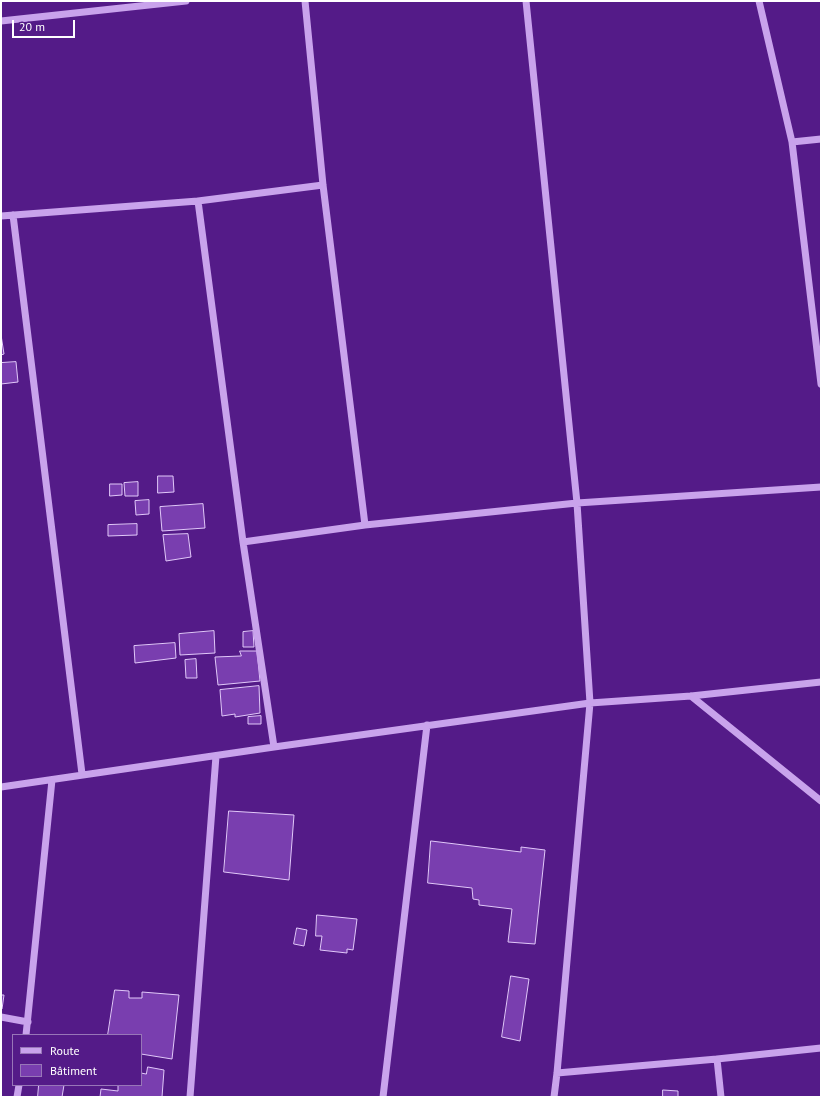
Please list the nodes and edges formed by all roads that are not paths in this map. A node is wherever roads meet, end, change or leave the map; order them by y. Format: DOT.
graph roads {
  1 [pos="186,1"];
  2 [pos="306,1"];
  3 [pos="526,1"];
  4 [pos="759,1"];
  5 [pos="1,22"];
  6 [pos="821,139"];
  7 [pos="792,142"];
  8 [pos="323,185"];
  9 [pos="198,201"];
  10 [pos="13,215"];
  11 [pos="1,216"];
  12 [pos="821,384"];
  13 [pos="821,487"];
  14 [pos="577,503"];
  15 [pos="365,525"];
  16 [pos="243,542"];
  17 [pos="821,682"];
  18 [pos="691,696"];
  19 [pos="590,703"];
  20 [pos="427,725"];
  21 [pos="274,746"];
  22 [pos="216,756"];
  23 [pos="82,774"];
  24 [pos="52,780"];
  25 [pos="1,787"];
  26 [pos="821,801"];
  27 [pos="1,1017"];
  28 [pos="28,1022"];
  29 [pos="26,1034"];
  30 [pos="821,1048"];
  31 [pos="717,1059"];
  32 [pos="557,1073"];
  33 [pos="19,1086"];
  34 [pos="17,1097"];
  35 [pos="190,1097"];
  36 [pos="383,1097"];
  37 [pos="554,1097"];
  38 [pos="721,1097"];
  1 -- 5 [label="street"];
  2 -- 8 [label="street"];
  3 -- 14 [label="street"];
  4 -- 7 [label="street"];
  6 -- 7 [label="street"];
  7 -- 12 [label="street"];
  8 -- 9 [label="street"];
  8 -- 15 [label="street"];
  9 -- 10 [label="street"];
  9 -- 16 [label="street"];
  10 -- 11 [label="street"];
  10 -- 23 [label="street"];
  13 -- 14 [label="street"];
  14 -- 15 [label="street"];
  14 -- 19 [label="street"];
  15 -- 16 [label="street"];
  16 -- 21 [label="street"];
  17 -- 18 [label="street"];
  18 -- 19 [label="street"];
  18 -- 26 [label="street"];
  19 -- 20 [label="street"];
  19 -- 32 [label="street"];
  20 -- 21 [label="street"];
  20 -- 36 [label="street"];
  21 -- 22 [label="street"];
  22 -- 23 [label="street"];
  22 -- 35 [label="street"];
  23 -- 24 [label="street"];
  24 -- 25 [label="street"];
  24 -- 28 [label="street"];
  27 -- 28 [label="street"];
  28 -- 29 [label="street"];
  30 -- 31 [label="street"];
  31 -- 32 [label="street"];
  31 -- 38 [label="street"];
  32 -- 37 [label="street"];
  33 -- 34 [label="street"];
}
